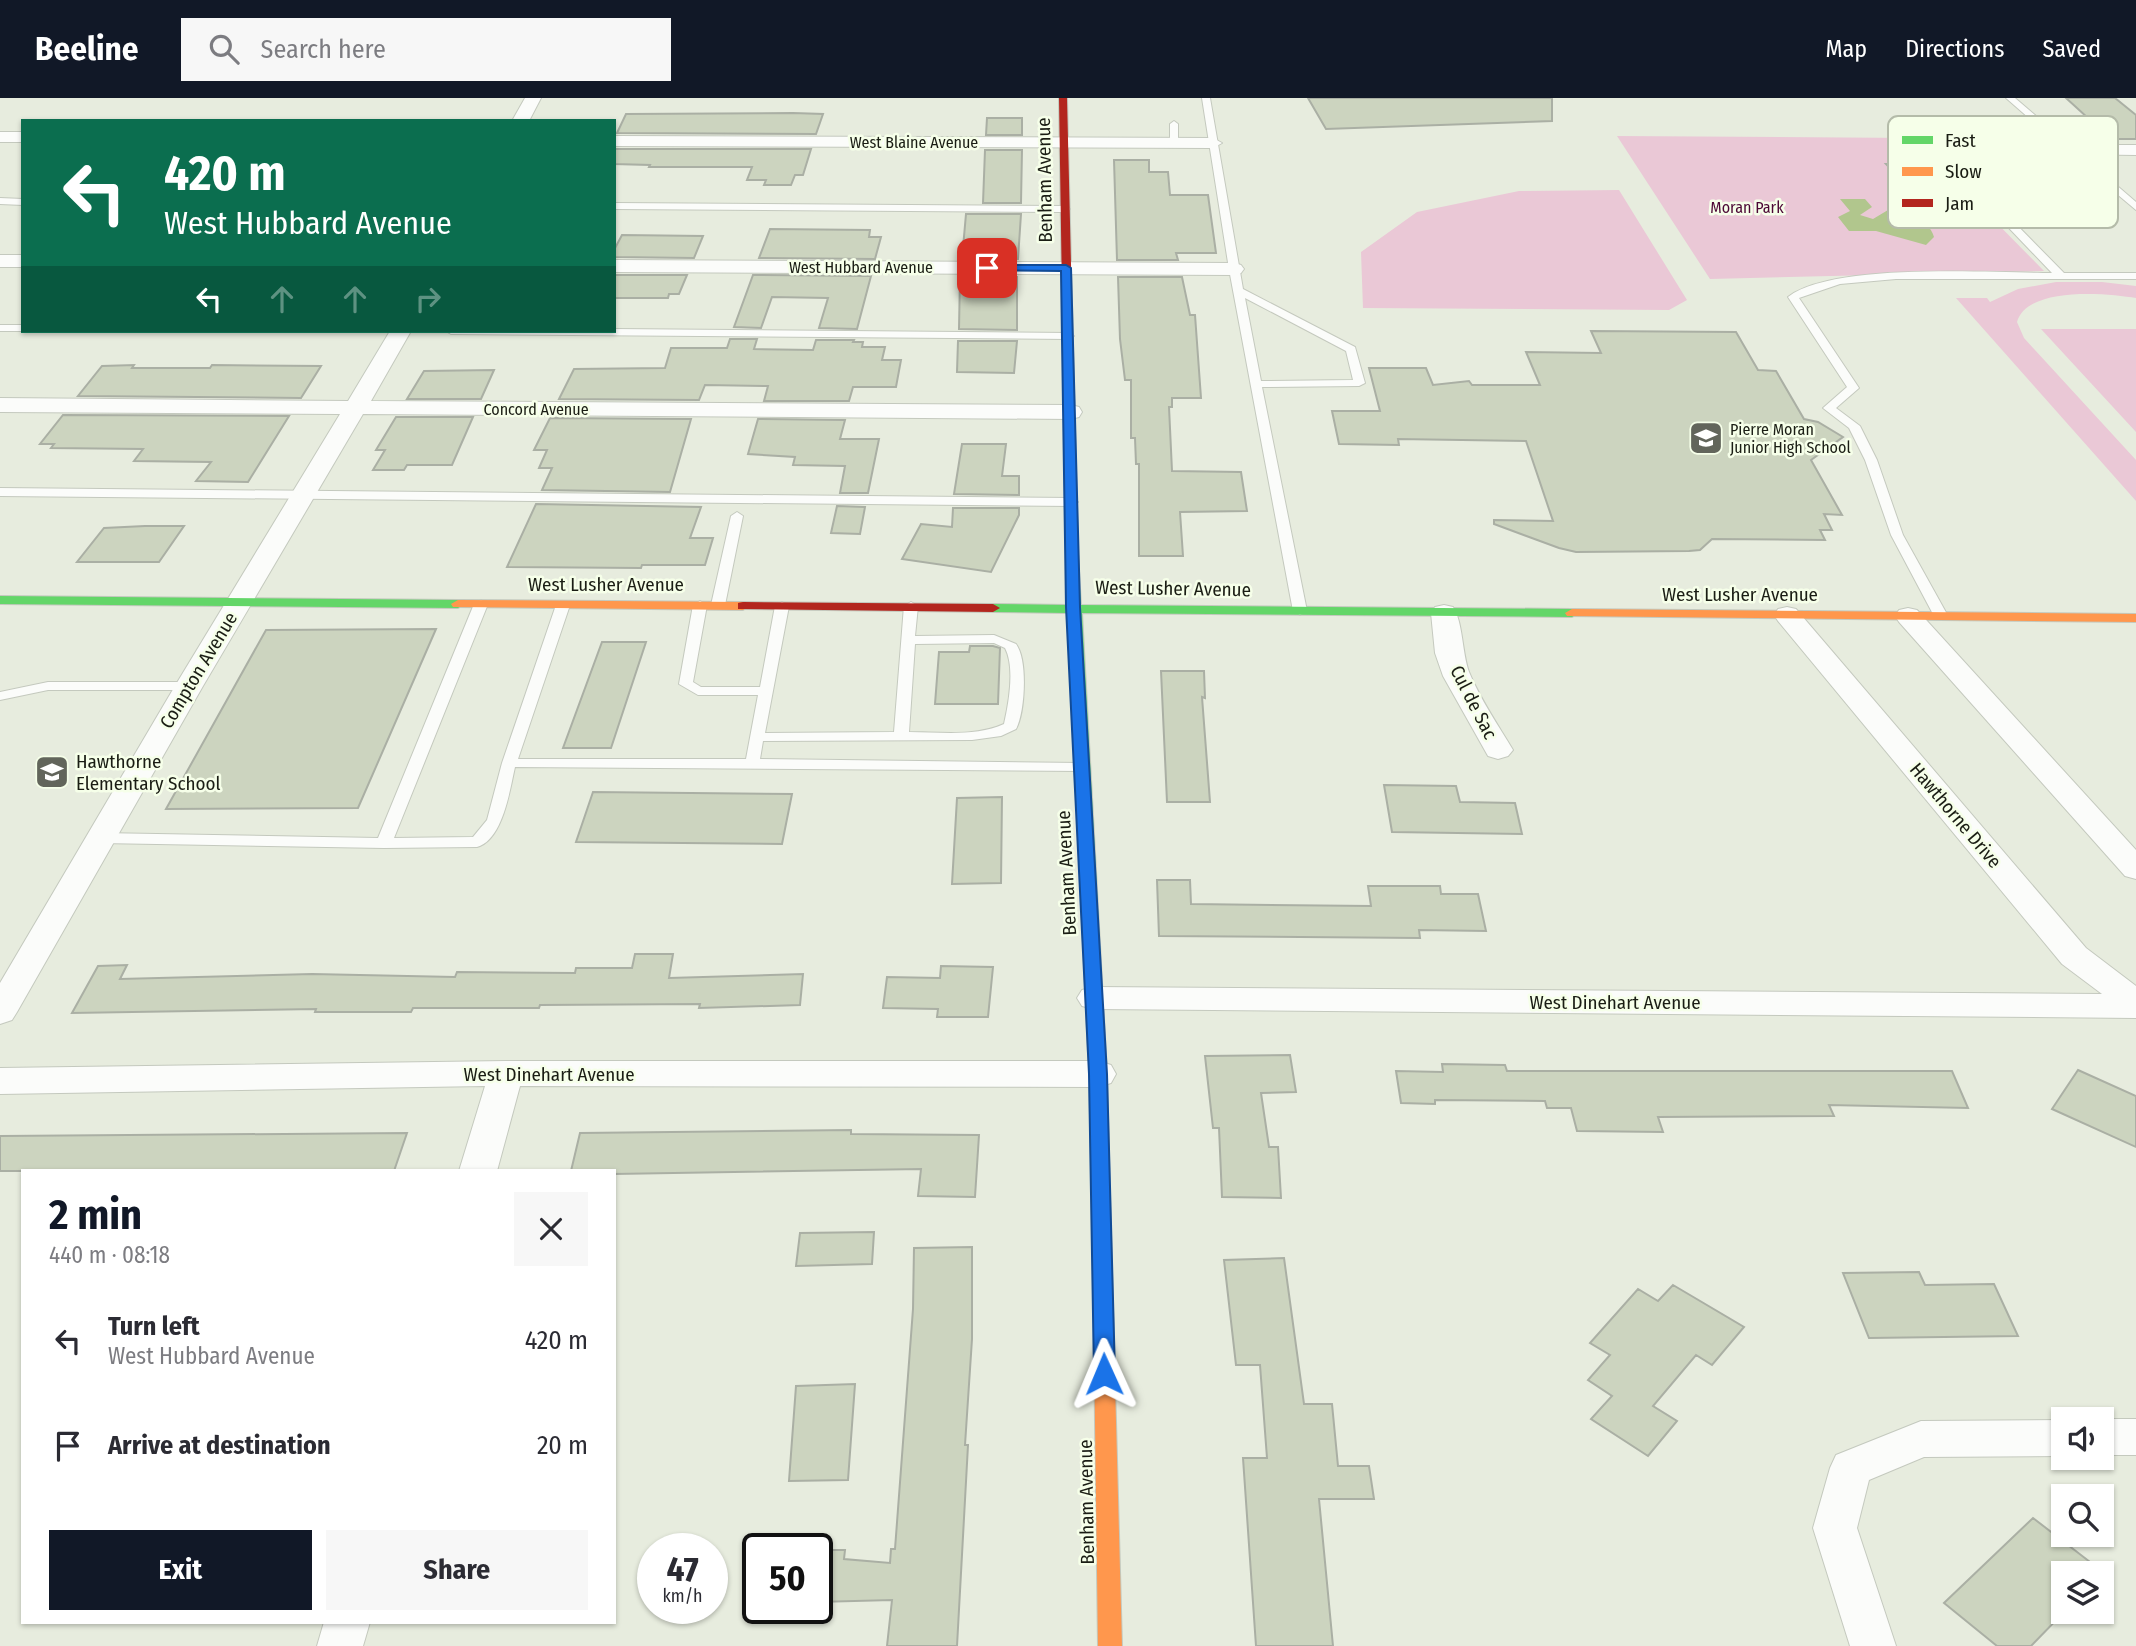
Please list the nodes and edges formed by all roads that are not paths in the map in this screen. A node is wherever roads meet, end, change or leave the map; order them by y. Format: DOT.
graph roads {
  1 [pos="533,98"];
  2 [pos="1063,98"];
  3 [pos="1206,98"];
  4 [pos="2010,98"];
  5 [pos="2030,116"];
  6 [pos="521,119"];
  7 [pos="1174,124"];
  8 [pos="0,137"];
  9 [pos="21,137"];
  10 [pos="616,141"];
  11 [pos="1064,142"];
  12 [pos="1174,143"];
  13 [pos="1213,143"];
  14 [pos="2118,150"];
  15 [pos="2136,150"];
  16 [pos="2118,192"];
  17 [pos="0,201"];
  18 [pos="21,202"];
  19 [pos="616,206"];
  20 [pos="2136,207"];
  21 [pos="1065,209"];
  22 [pos="2014,228"];
  23 [pos="0,261"];
  24 [pos="21,261"];
  25 [pos="616,266"];
  26 [pos="1066,268"];
  27 [pos="1234,269"];
  28 [pos="2060,275"];
  29 [pos="2136,276"];
  30 [pos="1239,291"];
  31 [pos="0,328"];
  32 [pos="21,328"];
  33 [pos="616,332"];
  34 [pos="399,333"];
  35 [pos="1069,336"];
  36 [pos="1258,384"];
  37 [pos="0,405"];
  38 [pos="354,408"];
  39 [pos="1071,412"];
  40 [pos="0,492"];
  41 [pos="303,495"];
  42 [pos="1072,502"];
  43 [pos="737,516"];
  44 [pos="0,600"];
  45 [pos="238,603"];
  46 [pos="481,604"];
  47 [pos="563,605"];
  48 [pos="700,605"];
  49 [pos="718,605"];
  50 [pos="782,606"];
  51 [pos="911,606"];
  52 [pos="1073,607"];
  53 [pos="1300,611"];
  54 [pos="1444,613"];
  55 [pos="1787,615"];
  56 [pos="1908,616"];
  57 [pos="1941,616"];
  58 [pos="2136,618"];
  59 [pos="908,640"];
  60 [pos="189,686"];
  61 [pos="766,691"];
  62 [pos="0,696"];
  63 [pos="901,736"];
  64 [pos="755,737"];
  65 [pos="1499,750"];
  66 [pos="509,763"];
  67 [pos="751,763"];
  68 [pos="1081,766"];
  69 [pos="100,838"];
  70 [pos="384,843"];
  71 [pos="2136,869"];
  72 [pos="1094,998"];
  73 [pos="3,1000"];
  74 [pos="2136,1004"];
  75 [pos="506,1073"];
  76 [pos="1098,1074"];
  77 [pos="0,1082"];
  78 [pos="479,1169"];
  79 [pos="2114,1437"];
  80 [pos="2136,1437"];
  81 [pos="2051,1438"];
  82 [pos="346,1624"];
  83 [pos="340,1646"];
  84 [pos="1110,1646"];
  85 [pos="1873,1646"];
  1 -- 6 [label="street"];
  2 -- 11 [label="main road, Benham Avenue"];
  3 -- 13 [label="lane"];
  4 -- 5 [label="lane"];
  7 -- 12 [label="lane"];
  8 -- 9 [label="street"];
  10 -- 11 [label="street, West Blaine Avenue"];
  11 -- 12 [label="street, West Blaine Avenue"];
  11 -- 21 [label="main road, Benham Avenue"];
  12 -- 13 [label="street, West Blaine Avenue"];
  13 -- 27 [label="lane"];
  14 -- 15 [label="street"];
  16 -- 20 [label="lane"];
  17 -- 18 [label="lane"];
  19 -- 21 [label="lane"];
  21 -- 26 [label="main road, Benham Avenue"];
  22 -- 28 [label="lane"];
  23 -- 24 [label="street"];
  25 -- 26 [label="street, West Hubbard Avenue"];
  26 -- 27 [label="street, West Hubbard Avenue"];
  26 -- 35 [label="main road, Benham Avenue"];
  27 -- 30 [label="lane"];
  28 -- 29 [label="lane"];
  28 -- 57 [label="lane"];
  30 -- 36 [label="lane"];
  30 -- 36 [label="lane"];
  31 -- 32 [label="lane"];
  33 -- 35 [label="lane"];
  34 -- 38 [label="street, Compton Avenue"];
  35 -- 39 [label="main road, Benham Avenue"];
  36 -- 53 [label="lane"];
  37 -- 38 [label="street, Concord Avenue"];
  38 -- 39 [label="street, Concord Avenue"];
  38 -- 41 [label="street, Compton Avenue"];
  39 -- 42 [label="main road, Benham Avenue"];
  40 -- 41 [label="lane"];
  41 -- 42 [label="lane"];
  41 -- 45 [label="street, Compton Avenue"];
  42 -- 52 [label="main road, Benham Avenue"];
  43 -- 49 [label="lane"];
  44 -- 45 [label="main road, West Lusher Avenue"];
  45 -- 46 [label="main road, West Lusher Avenue"];
  45 -- 60 [label="street, Compton Avenue"];
  46 -- 47 [label="main road, West Lusher Avenue"];
  46 -- 70 [label="lane"];
  47 -- 48 [label="main road, West Lusher Avenue"];
  47 -- 66 [label="lane"];
  48 -- 49 [label="main road, West Lusher Avenue"];
  48 -- 61 [label="lane"];
  49 -- 50 [label="main road, West Lusher Avenue"];
  50 -- 51 [label="main road, West Lusher Avenue"];
  50 -- 61 [label="lane"];
  51 -- 52 [label="main road, West Lusher Avenue"];
  51 -- 59 [label="lane"];
  52 -- 53 [label="main road, West Lusher Avenue"];
  52 -- 68 [label="main road, Benham Avenue"];
  53 -- 54 [label="main road, West Lusher Avenue"];
  54 -- 55 [label="main road, West Lusher Avenue"];
  54 -- 65 [label="street, Cul de Sac"];
  55 -- 56 [label="main road, West Lusher Avenue"];
  55 -- 74 [label="street, Hawthorne Drive"];
  56 -- 57 [label="main road, West Lusher Avenue"];
  56 -- 71 [label="street"];
  57 -- 58 [label="main road, West Lusher Avenue"];
  59 -- 63 [label="lane"];
  59 -- 63 [label="lane"];
  60 -- 62 [label="lane"];
  60 -- 69 [label="street, Compton Avenue"];
  61 -- 64 [label="lane"];
  63 -- 64 [label="lane"];
  64 -- 67 [label="lane"];
  66 -- 67 [label="lane"];
  66 -- 70 [label="lane"];
  67 -- 68 [label="lane"];
  68 -- 72 [label="main road, Benham Avenue"];
  69 -- 70 [label="lane"];
  69 -- 73 [label="street, Compton Avenue"];
  72 -- 74 [label="street, West Dinehart Avenue"];
  72 -- 76 [label="main road, Benham Avenue"];
  75 -- 76 [label="street, West Dinehart Avenue"];
  75 -- 77 [label="street, West Dinehart Avenue"];
  75 -- 78 [label="street"];
  76 -- 84 [label="main road, Benham Avenue"];
  79 -- 80 [label="street"];
  81 -- 85 [label="street"];
  82 -- 83 [label="street"];
}
